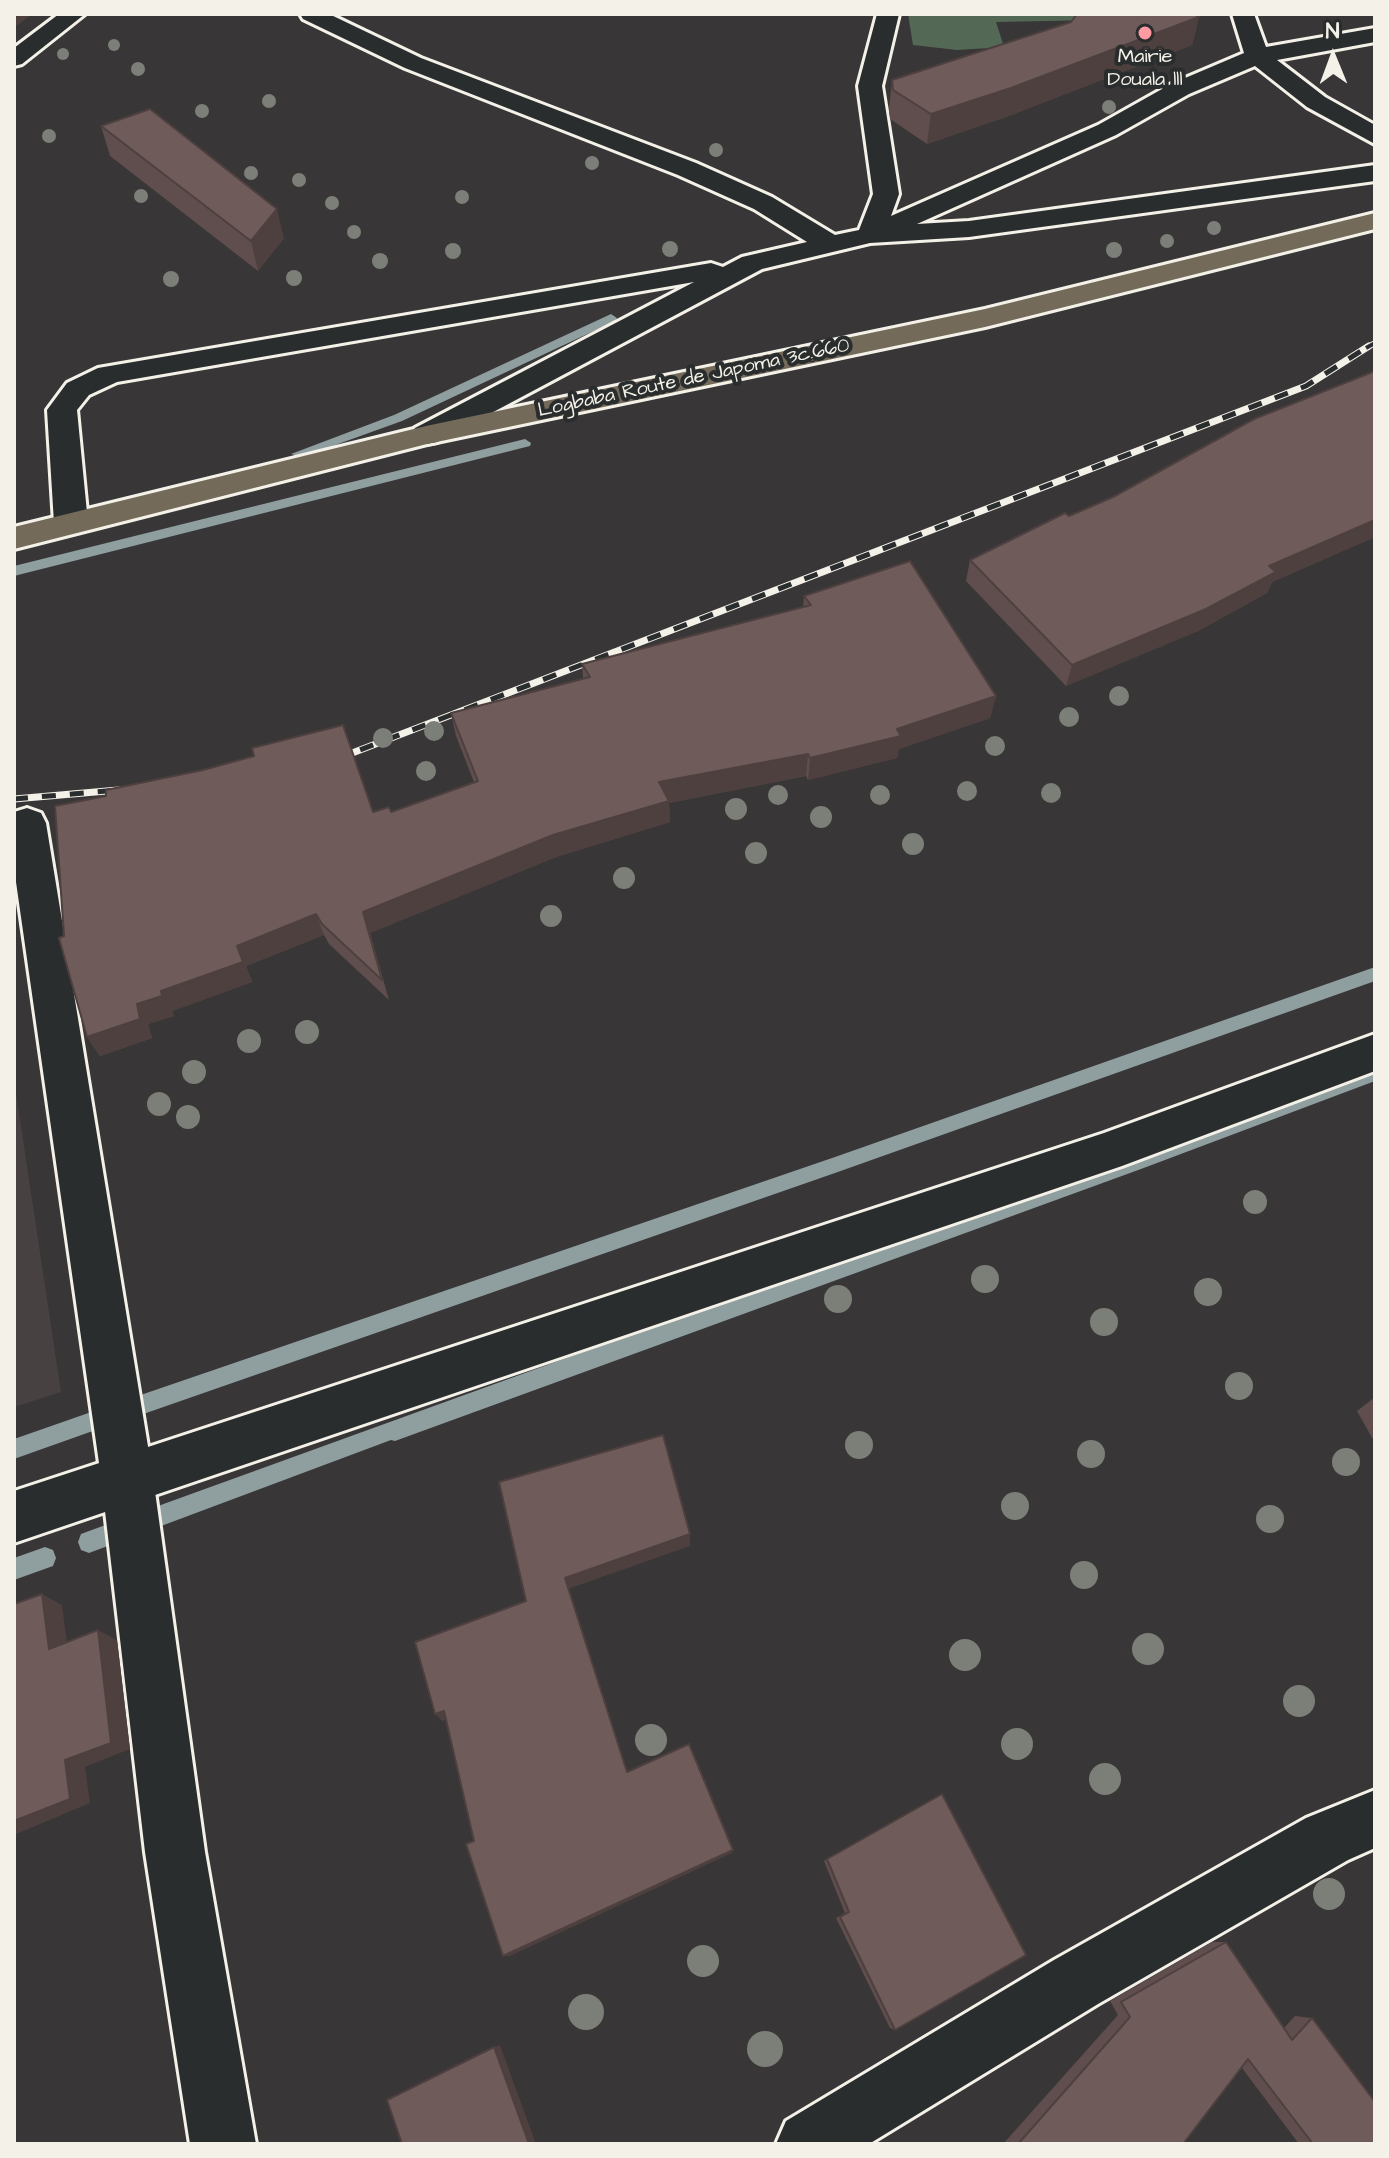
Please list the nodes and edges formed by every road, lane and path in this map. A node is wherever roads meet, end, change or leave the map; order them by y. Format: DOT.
graph roads {
  1 [pos="74,14"];
  2 [pos="311,14"];
  3 [pos="888,14"];
  4 [pos="1243,14"];
  5 [pos="1375,35"];
  6 [pos="1257,56"];
  7 [pos="14,59"];
  8 [pos="1375,136"];
  9 [pos="1375,173"];
  10 [pos="1375,221"];
  11 [pos="870,235"];
  12 [pos="829,243"];
  13 [pos="752,263"];
  14 [pos="426,435"];
  15 [pos="71,523"];
  16 [pos="14,538"];
  17 [pos="27,823"];
  18 [pos="1375,1052"];
  19 [pos="127,1477"];
  20 [pos="14,1517"];
  21 [pos="1375,1819"];
  22 [pos="223,2144"];
  23 [pos="809,2144"];
  1 -- 7 [label="street"];
  2 -- 12 [label="street"];
  3 -- 11 [label="street"];
  4 -- 6 [label="street"];
  5 -- 6 [label="street"];
  6 -- 8 [label="street"];
  6 -- 11 [label="street"];
  9 -- 11 [label="street"];
  10 -- 14 [label="main road, Logbaba Route de Japoma 3c.660"];
  11 -- 12 [label="street"];
  12 -- 13 [label="street"];
  13 -- 14 [label="street"];
  13 -- 15 [label="street"];
  14 -- 15 [label="main road, Logbaba Route de Japoma 3c.660"];
  15 -- 16 [label="main road, Logbaba Route de Japoma 3c.660"];
  17 -- 19 [label="street"];
  18 -- 19 [label="street"];
  19 -- 20 [label="street"];
  19 -- 22 [label="street"];
  21 -- 23 [label="street"];
}
